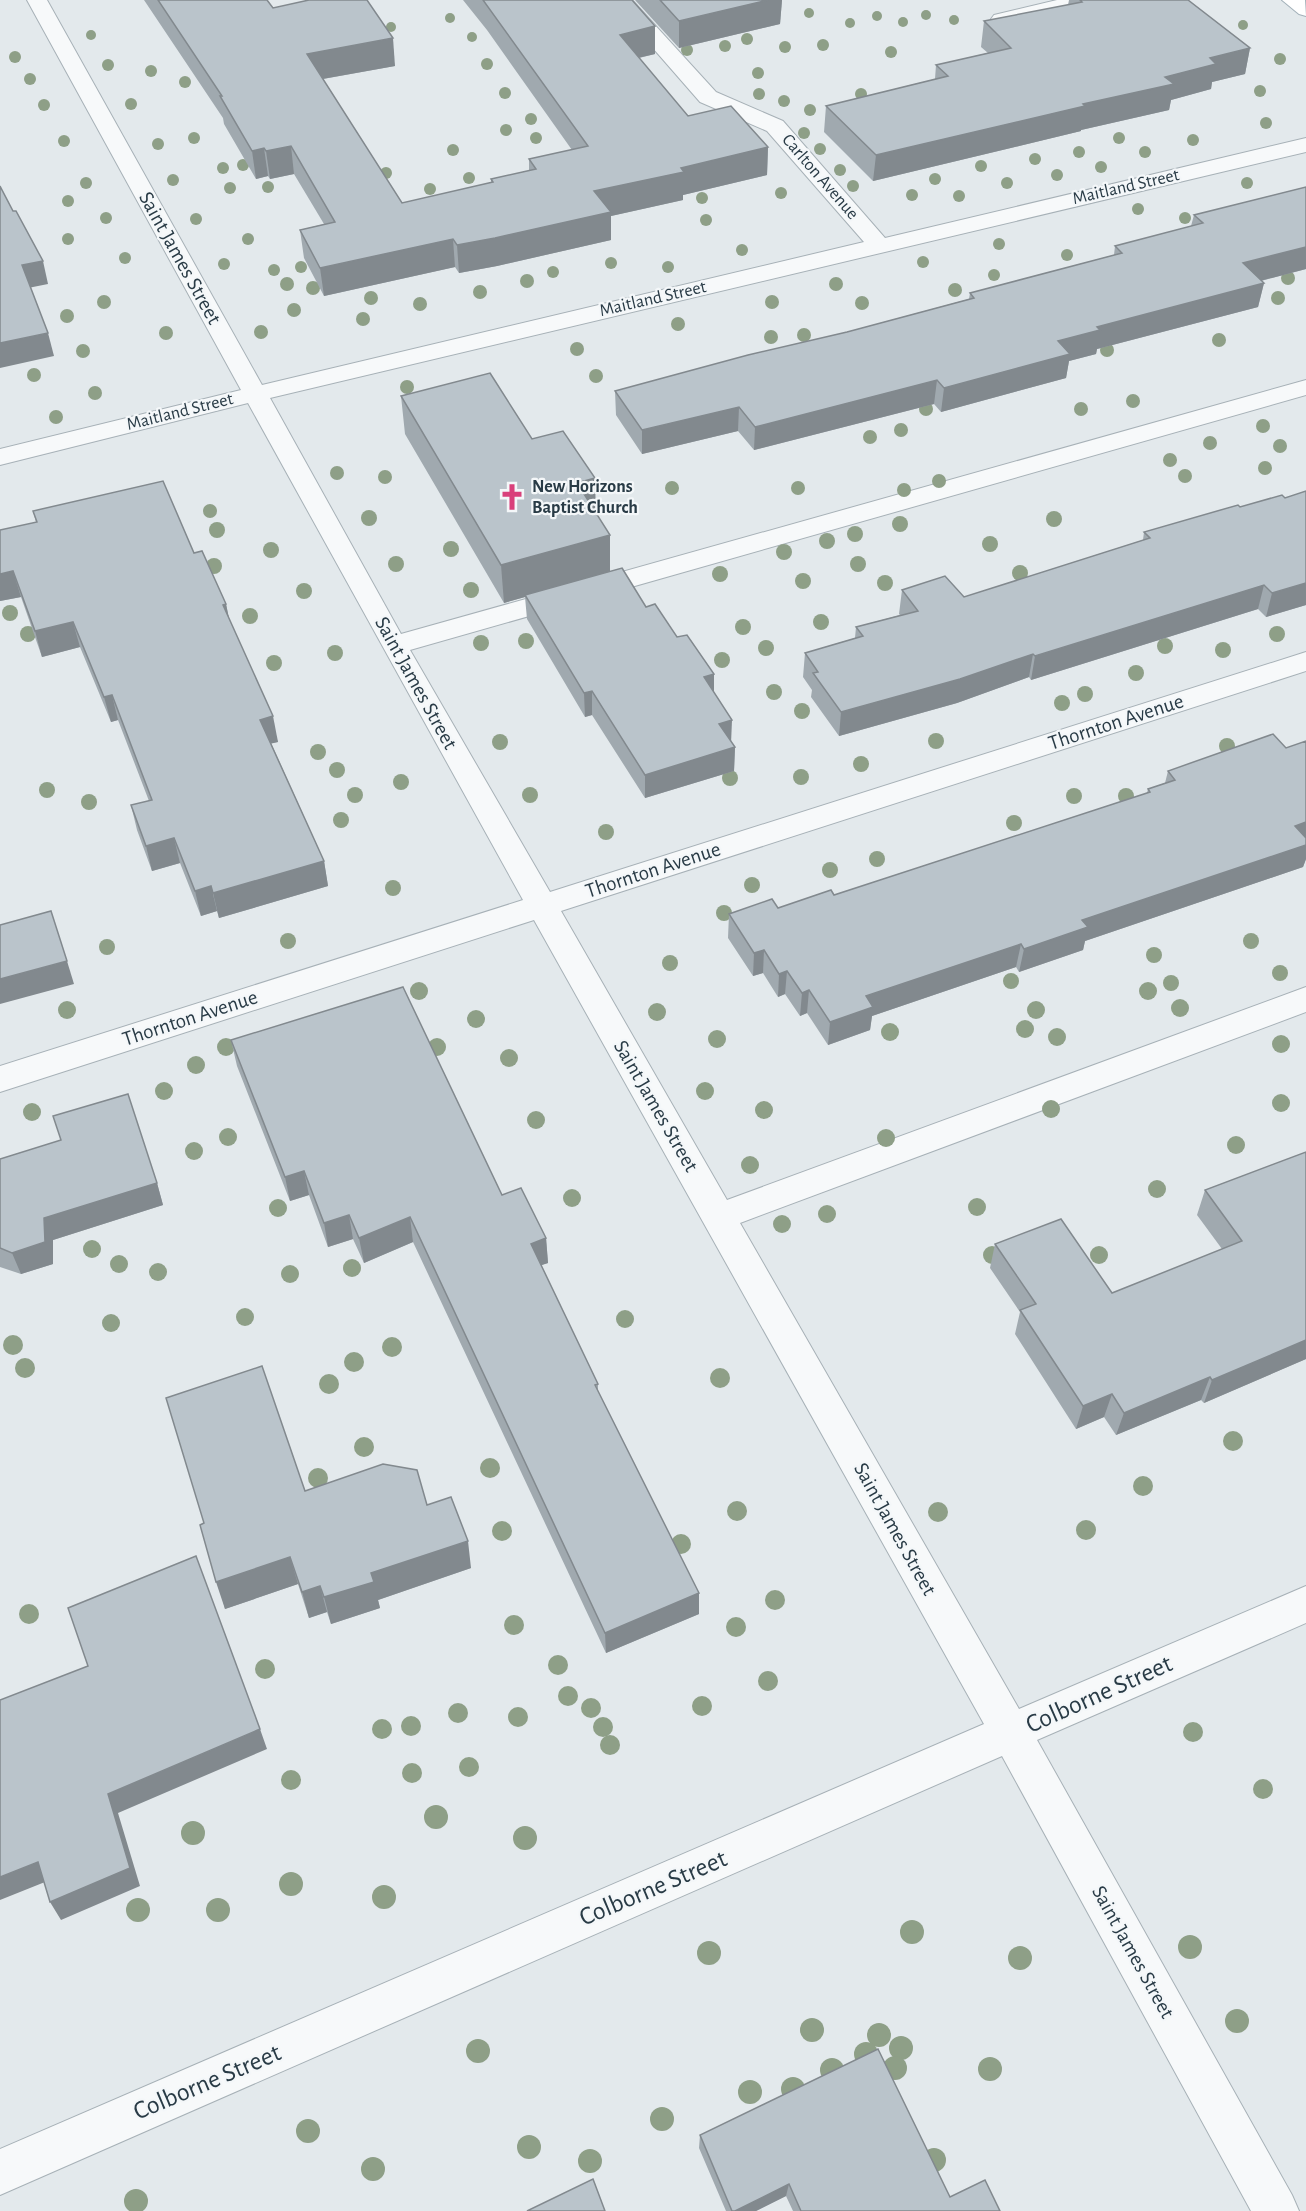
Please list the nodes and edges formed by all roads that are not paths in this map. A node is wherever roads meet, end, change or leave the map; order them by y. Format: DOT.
graph roads {
  1 [pos="37,0"];
  2 [pos="621,0"];
  3 [pos="1084,0"];
  4 [pos="1292,0"];
  5 [pos="1306,10"];
  6 [pos="1001,19"];
  7 [pos="1306,145"];
  8 [pos="879,245"];
  9 [pos="1306,387"];
  10 [pos="255,393"];
  11 [pos="0,457"];
  12 [pos="394,645"];
  13 [pos="1306,661"];
  14 [pos="542,906"];
  15 [pos="1306,999"];
  16 [pos="0,1079"];
  17 [pos="719,1217"];
  18 [pos="1306,1604"];
  19 [pos="1011,1733"];
  20 [pos="0,2172"];
  21 [pos="1276,2211"];
  1 -- 10 [label="street, Saint James Street"];
  2 -- 8 [label="street, Carlton Avenue"];
  3 -- 6 [label="street"];
  4 -- 5 [label="main road"];
  7 -- 8 [label="street, Maitland Street"];
  8 -- 10 [label="street, Maitland Street"];
  9 -- 12 [label="street"];
  10 -- 11 [label="street, Maitland Street"];
  10 -- 12 [label="street, Saint James Street"];
  12 -- 14 [label="street, Saint James Street"];
  13 -- 14 [label="street, Thornton Avenue"];
  14 -- 16 [label="street, Thornton Avenue"];
  14 -- 17 [label="street, Saint James Street"];
  15 -- 17 [label="street"];
  17 -- 19 [label="street, Saint James Street"];
  18 -- 19 [label="street, Colborne Street"];
  19 -- 20 [label="street, Colborne Street"];
  19 -- 21 [label="street, Saint James Street"];
}
